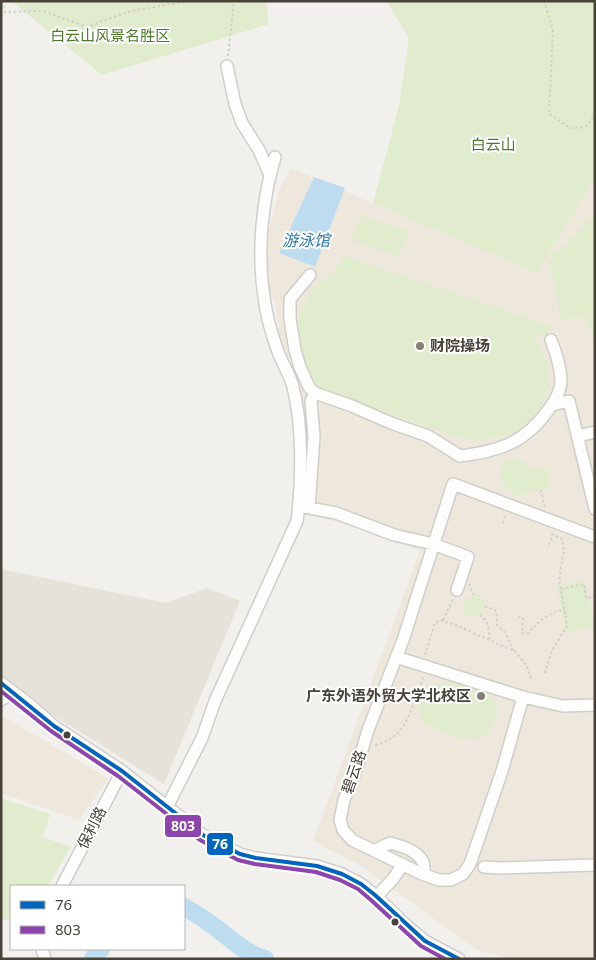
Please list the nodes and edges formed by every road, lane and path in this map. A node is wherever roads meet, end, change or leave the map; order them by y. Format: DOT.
graph roads {
  1 [pos="2,1"];
  2 [pos="188,1"];
  3 [pos="234,1"];
  4 [pos="544,1"];
  5 [pos="227,66"];
  6 [pos="595,115"];
  7 [pos="276,157"];
  8 [pos="270,175"];
  9 [pos="310,275"];
  10 [pos="551,340"];
  11 [pos="315,393"];
  12 [pos="552,405"];
  13 [pos="595,432"];
  14 [pos="577,436"];
  15 [pos="304,506"];
  16 [pos="595,509"];
  17 [pos="555,528"];
  18 [pos="595,538"];
  19 [pos="433,544"];
  20 [pos="549,545"];
  21 [pos="561,589"];
  22 [pos="457,590"];
  23 [pos="595,596"];
  24 [pos="485,606"];
  25 [pos="565,609"];
  26 [pos="480,615"];
  27 [pos="518,617"];
  28 [pos="443,620"];
  29 [pos="490,641"];
  30 [pos="514,651"];
  31 [pos="396,657"];
  32 [pos="425,666"];
  33 [pos="545,673"];
  34 [pos="532,681"];
  35 [pos="1,683"];
  36 [pos="13,693"];
  37 [pos="523,696"];
  38 [pos="1,698"];
  39 [pos="595,705"];
  40 [pos="363,747"];
  41 [pos="122,770"];
  42 [pos="167,807"];
  43 [pos="375,850"];
  44 [pos="403,864"];
  45 [pos="595,865"];
  46 [pos="484,867"];
  47 [pos="424,874"];
  48 [pos="63,885"];
  49 [pos="377,896"];
  50 [pos="459,959"];
  1 -- 2 [label="path"];
  3 -- 5 [label="path"];
  4 -- 6 [label="path"];
  5 -- 8 [label="street"];
  7 -- 8 [label="street"];
  8 -- 15 [label="street"];
  9 -- 11 [label="street"];
  10 -- 12 [label="street"];
  11 -- 12 [label="street"];
  11 -- 15 [label="street"];
  12 -- 14 [label="street"];
  13 -- 14 [label="street"];
  14 -- 16 [label="street"];
  15 -- 19 [label="street"];
  15 -- 42 [label="street"];
  17 -- 18 [label="street, 碧云路"];
  17 -- 19 [label="street, 碧云路"];
  17 -- 20 [label="path"];
  17 -- 21 [label="path"];
  19 -- 22 [label="street"];
  19 -- 31 [label="street, 碧云路"];
  21 -- 23 [label="path"];
  21 -- 25 [label="path"];
  22 -- 28 [label="path"];
  24 -- 30 [label="path"];
  25 -- 27 [label="path"];
  25 -- 33 [label="path"];
  26 -- 29 [label="path"];
  28 -- 29 [label="path"];
  28 -- 32 [label="path"];
  29 -- 30 [label="path"];
  30 -- 34 [label="path"];
  31 -- 32 [label="street"];
  31 -- 40 [label="street, 碧云路"];
  32 -- 37 [label="street"];
  32 -- 40 [label="path"];
  35 -- 36 [label="street"];
  36 -- 38 [label="street"];
  36 -- 41 [label="street"];
  37 -- 39 [label="street"];
  37 -- 47 [label="street, 碧云路"];
  40 -- 43 [label="street, 碧云路"];
  41 -- 42 [label="street"];
  41 -- 48 [label="street, 保利路"];
  42 -- 49 [label="street"];
  43 -- 44 [label="street, 碧云路"];
  43 -- 47 [label="street"];
  44 -- 47 [label="street, 碧云路"];
  44 -- 49 [label="street"];
  45 -- 46 [label="street"];
  49 -- 50 [label="street"];
}
